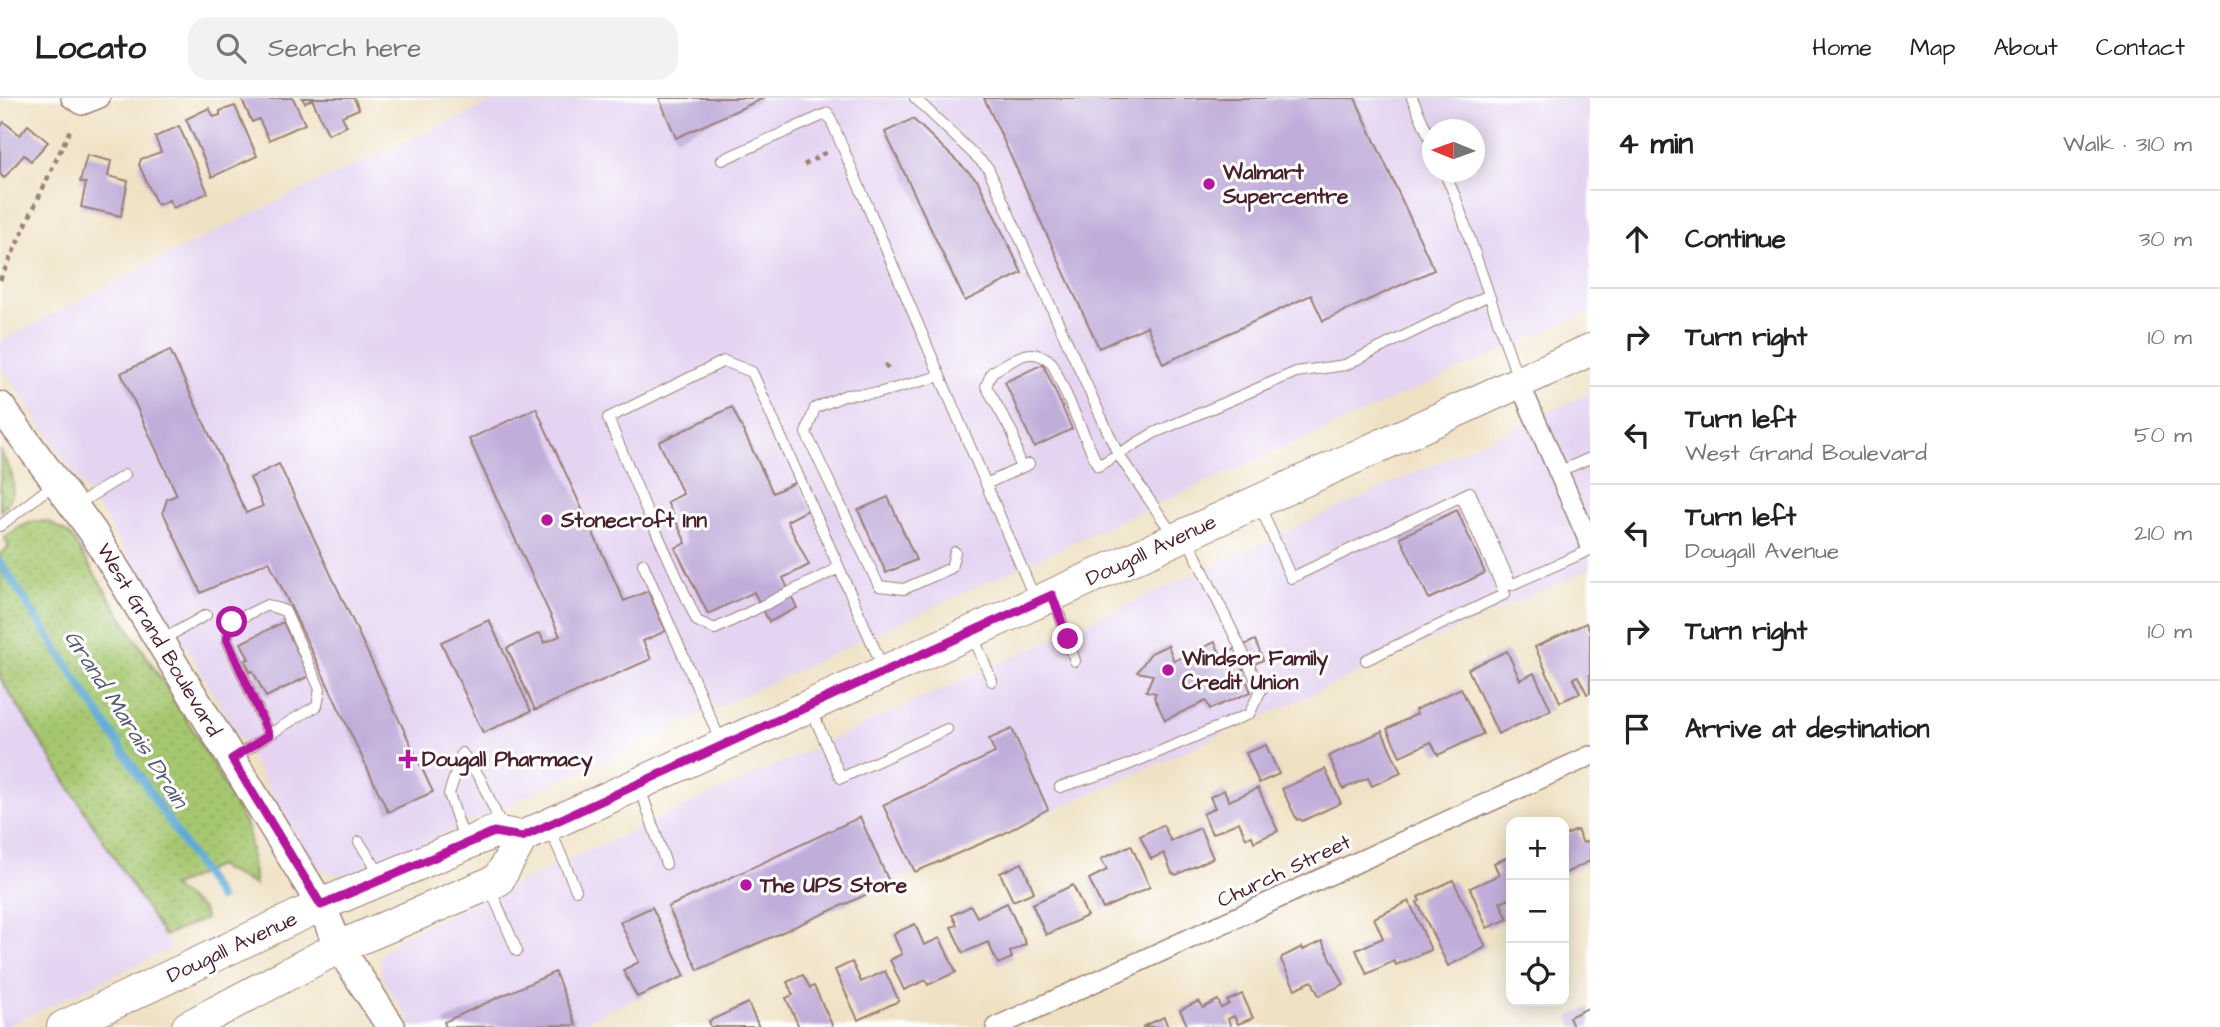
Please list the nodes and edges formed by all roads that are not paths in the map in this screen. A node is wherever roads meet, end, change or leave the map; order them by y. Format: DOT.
graph roads {
  1 [pos="71,98"];
  2 [pos="100,98"];
  3 [pos="915,98"];
  4 [pos="1412,98"];
  5 [pos="1422,120"];
  6 [pos="722,160"];
  7 [pos="1449,182"];
  8 [pos="1489,295"];
  9 [pos="1590,350"];
  10 [pos="940,376"];
  11 [pos="1519,382"];
  12 [pos="0,406"];
  13 [pos="1118,454"];
  14 [pos="1590,458"];
  15 [pos="1558,471"];
  16 [pos="125,475"];
  17 [pos="56,482"];
  18 [pos="986,484"];
  19 [pos="1461,496"];
  20 [pos="1258,501"];
  21 [pos="75,506"];
  22 [pos="0,526"];
  23 [pos="1181,537"];
  24 [pos="1590,544"];
  25 [pos="1590,550"];
  26 [pos="955,551"];
  27 [pos="643,564"];
  28 [pos="839,568"];
  29 [pos="1044,599"];
  30 [pos="206,615"];
  31 [pos="971,632"];
  32 [pos="160,641"];
  33 [pos="1366,660"];
  34 [pos="1075,661"];
  35 [pos="885,671"];
  36 [pos="992,681"];
  37 [pos="810,705"];
  38 [pos="947,729"];
  39 [pos="269,735"];
  40 [pos="723,746"];
  41 [pos="1590,756"];
  42 [pos="232,759"];
  43 [pos="638,784"];
  44 [pos="1060,787"];
  45 [pos="525,832"];
  46 [pos="359,842"];
  47 [pos="465,844"];
  48 [pos="666,864"];
  49 [pos="383,879"];
  50 [pos="488,884"];
  51 [pos="576,890"];
  52 [pos="321,905"];
  53 [pos="339,947"];
  54 [pos="517,951"];
  55 [pos="63,1027"];
  56 [pos="190,1027"];
  57 [pos="391,1027"];
  58 [pos="996,1027"];
  1 -- 2 [label="street"];
  3 -- 13 [label="lane"];
  4 -- 5 [label="lane"];
  6 -- 10 [label="lane"];
  7 -- 8 [label="lane"];
  8 -- 11 [label="lane"];
  8 -- 13 [label="lane"];
  9 -- 11 [label="main road, Dougall Avenue"];
  10 -- 18 [label="lane"];
  10 -- 26 [label="lane"];
  11 -- 15 [label="street"];
  11 -- 20 [label="main road, Dougall Avenue"];
  12 -- 17 [label="street, West Grand Boulevard"];
  13 -- 18 [label="lane"];
  13 -- 23 [label="lane"];
  14 -- 15 [label="lane"];
  15 -- 24 [label="street"];
  16 -- 21 [label="lane"];
  17 -- 21 [label="street, West Grand Boulevard"];
  17 -- 22 [label="lane"];
  18 -- 29 [label="lane"];
  19 -- 20 [label="lane"];
  19 -- 25 [label="lane"];
  19 -- 33 [label="lane"];
  20 -- 23 [label="main road, Dougall Avenue"];
  21 -- 32 [label="street, West Grand Boulevard"];
  23 -- 29 [label="main road, Dougall Avenue"];
  23 -- 44 [label="lane"];
  27 -- 40 [label="lane"];
  28 -- 28 [label="lane"];
  28 -- 35 [label="lane"];
  29 -- 31 [label="main road, Dougall Avenue"];
  29 -- 34 [label="lane"];
  30 -- 32 [label="lane"];
  31 -- 35 [label="main road, Dougall Avenue"];
  31 -- 36 [label="lane"];
  32 -- 42 [label="street, West Grand Boulevard"];
  35 -- 37 [label="main road, Dougall Avenue"];
  37 -- 38 [label="lane"];
  37 -- 40 [label="main road, Dougall Avenue"];
  39 -- 39 [label="lane"];
  39 -- 42 [label="lane"];
  40 -- 43 [label="main road, Dougall Avenue"];
  41 -- 58 [label="street, Church Street"];
  42 -- 52 [label="street, West Grand Boulevard"];
  43 -- 45 [label="main road, Dougall Avenue"];
  43 -- 48 [label="lane"];
  45 -- 47 [label="main road, Dougall Avenue"];
  45 -- 47 [label="lane"];
  45 -- 50 [label="main road"];
  45 -- 51 [label="lane"];
  46 -- 49 [label="lane"];
  47 -- 49 [label="main road, Dougall Avenue"];
  49 -- 52 [label="main road, Dougall Avenue"];
  50 -- 53 [label="main road"];
  50 -- 54 [label="lane"];
  52 -- 53 [label="street, West Grand Boulevard"];
  52 -- 55 [label="main road, Dougall Avenue"];
  53 -- 56 [label="main road"];
  53 -- 57 [label="street, West Grand Boulevard"];
}
